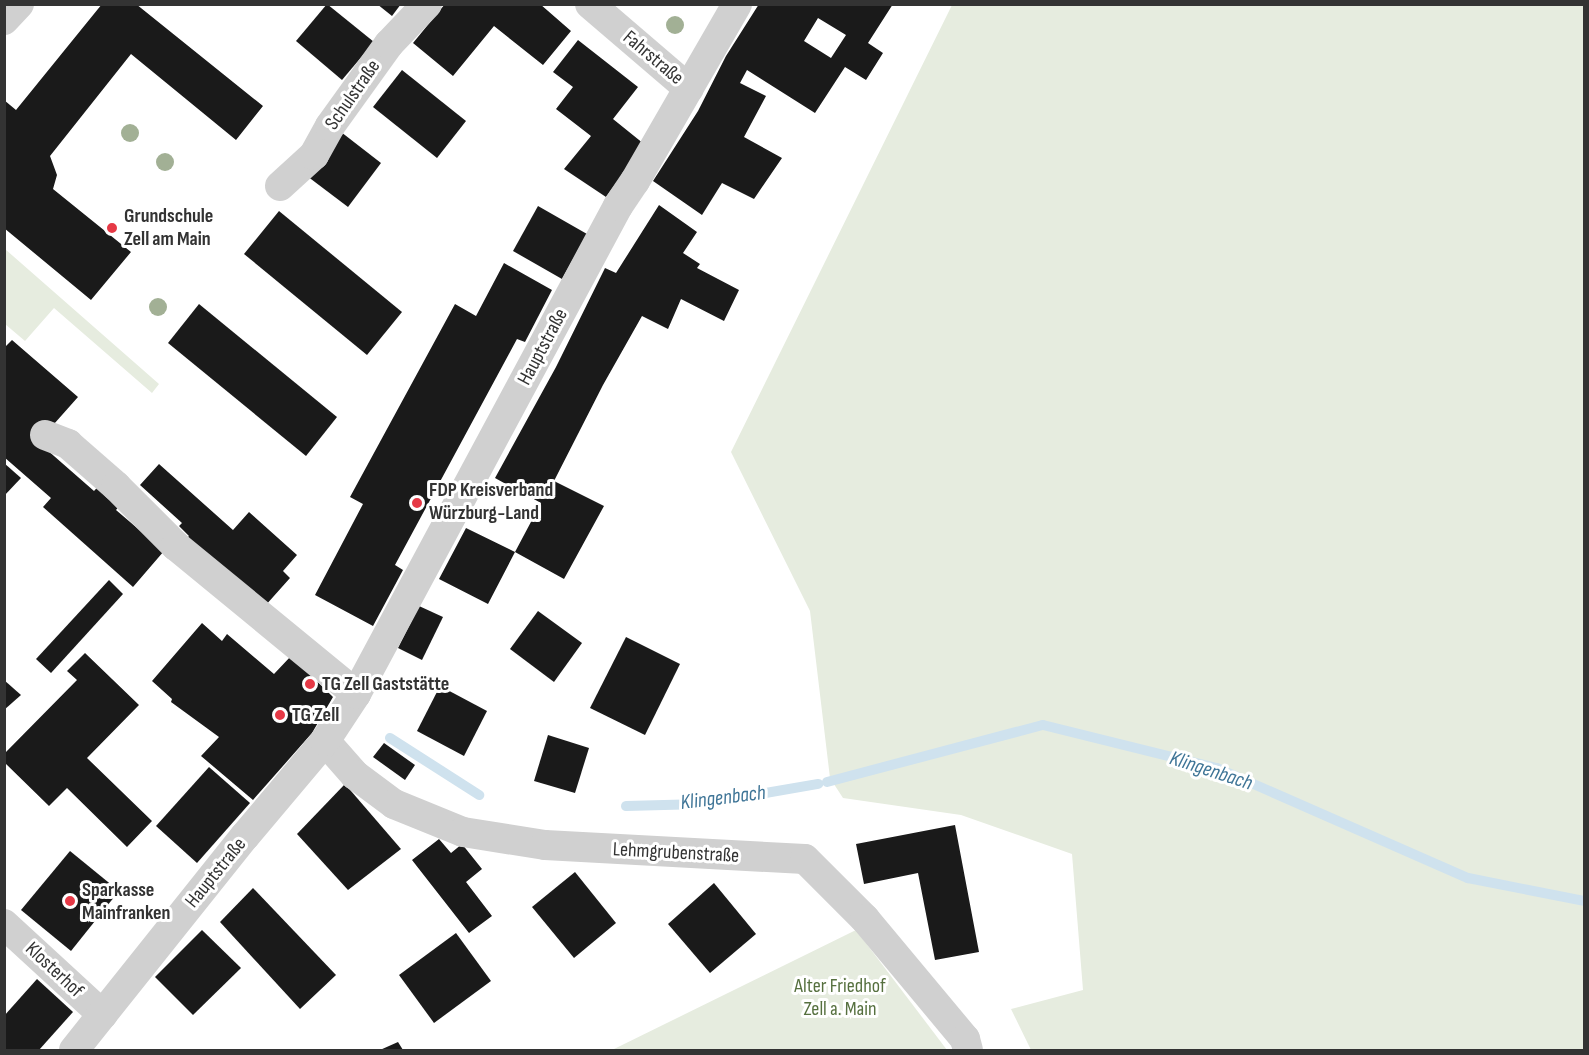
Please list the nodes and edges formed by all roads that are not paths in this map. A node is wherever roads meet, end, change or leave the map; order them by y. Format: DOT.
graph roads {
  1 [pos="19,4"];
  2 [pos="427,4"];
  3 [pos="590,4"];
  4 [pos="737,4"];
  5 [pos="4,20"];
  6 [pos="689,89"];
  7 [pos="280,186"];
  8 [pos="45,435"];
  9 [pos="356,694"];
  10 [pos="325,741"];
  11 [pos="4,924"];
  12 [pos="103,1015"];
  13 [pos="74,1050"];
  14 [pos="968,1050"];
  1 -- 5 [label="street"];
  2 -- 7 [label="street, Schulstraße"];
  3 -- 6 [label="street, Fahrstraße"];
  4 -- 6 [label="street, Hauptstraße"];
  6 -- 9 [label="street, Hauptstraße"];
  8 -- 9 [label="street"];
  9 -- 10 [label="street, Hauptstraße"];
  10 -- 12 [label="street, Hauptstraße"];
  10 -- 14 [label="street, Lehmgrubenstraße"];
  11 -- 12 [label="street, Klosterhof"];
  12 -- 13 [label="street, Hauptstraße"];
}
